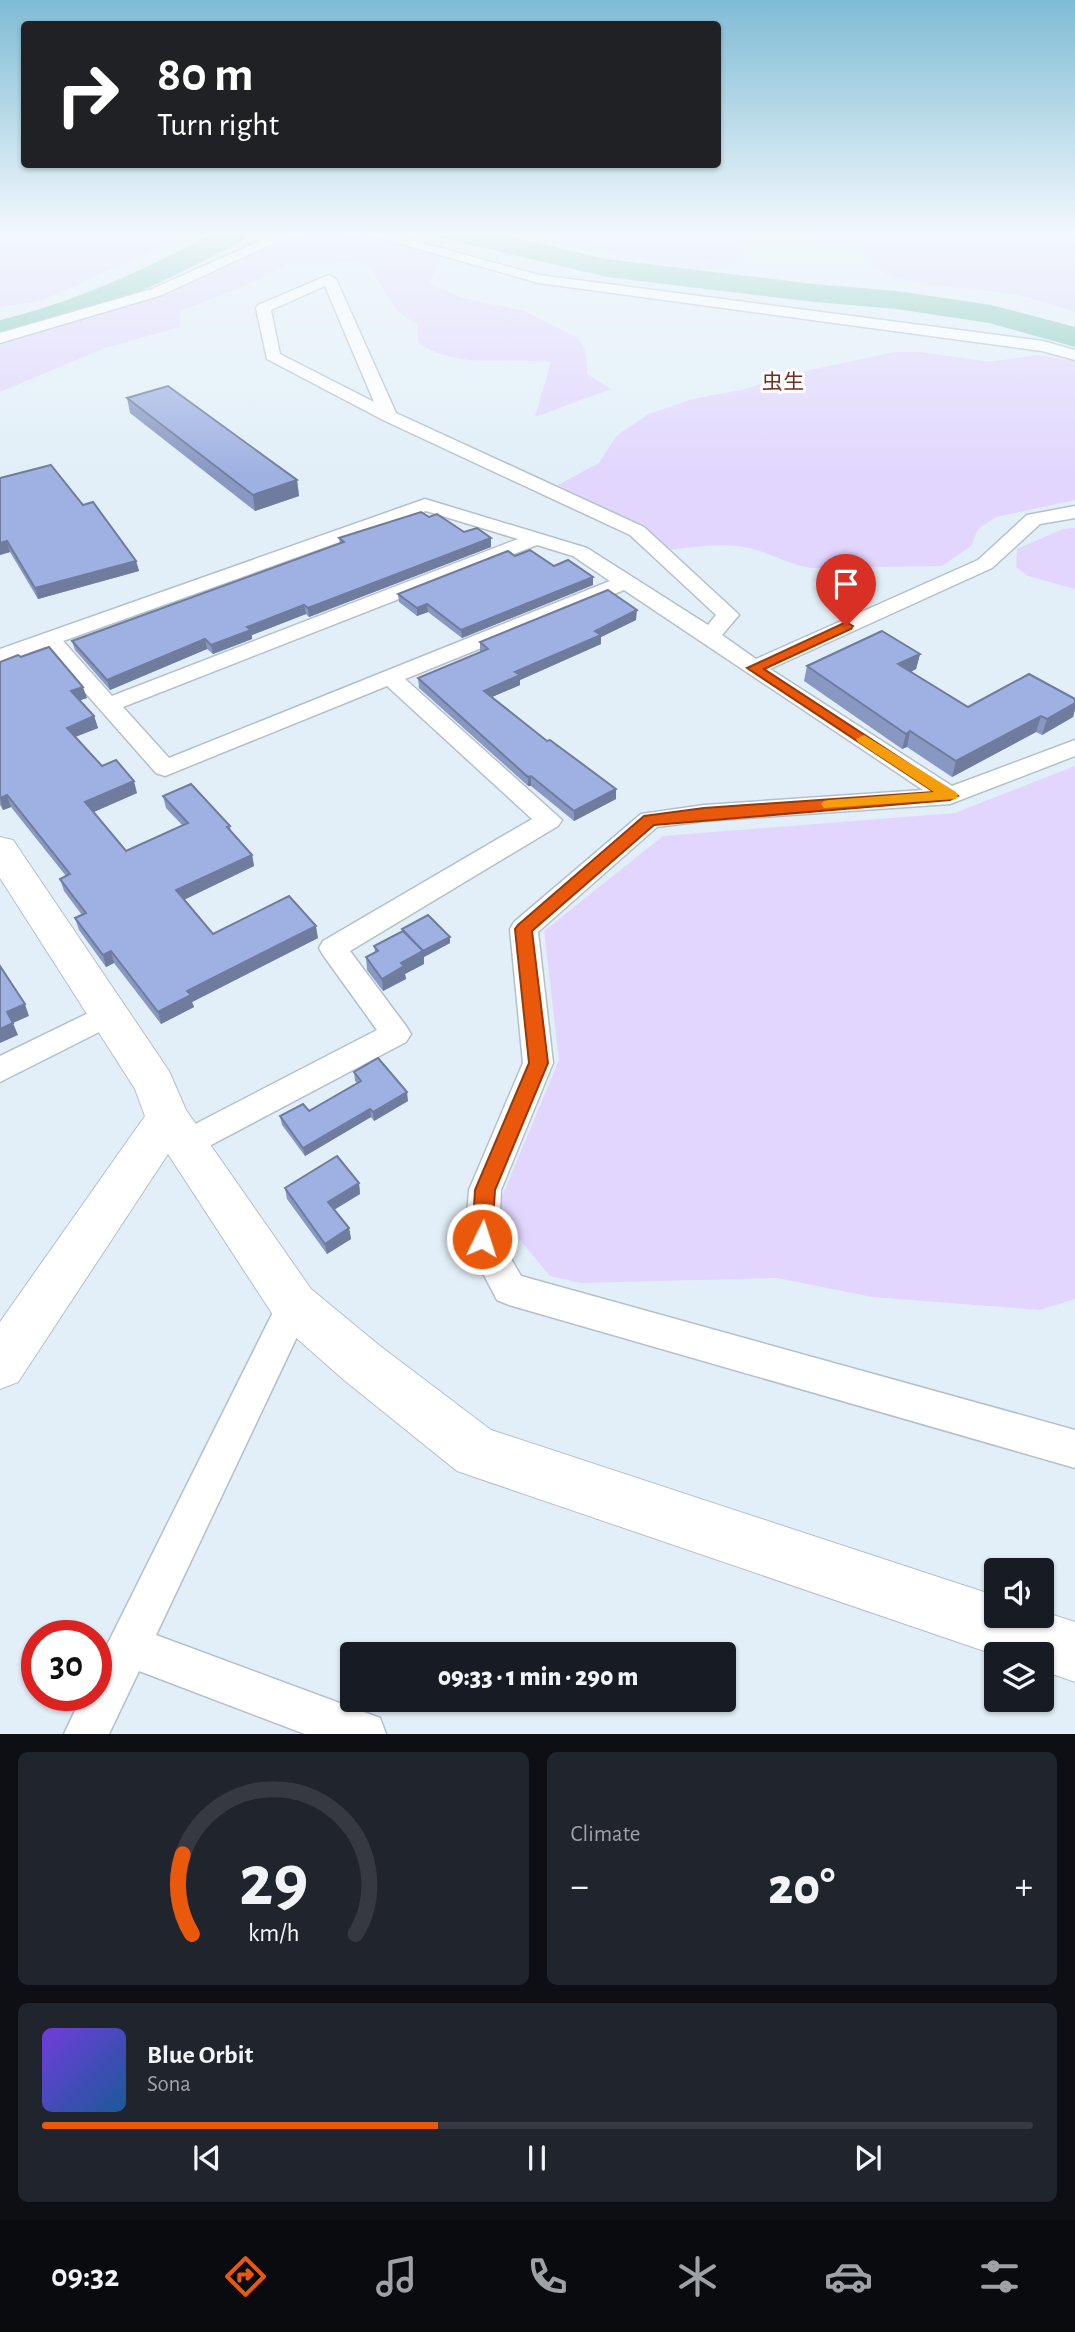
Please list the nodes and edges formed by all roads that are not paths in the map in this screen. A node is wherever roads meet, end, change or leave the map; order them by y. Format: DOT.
graph roads {
  1 [pos="86,313"];
  2 [pos="264,313"];
  3 [pos="344,313"];
  4 [pos="794,313"];
  5 [pos="0,338"];
  6 [pos="1075,355"];
  7 [pos="389,416"];
  8 [pos="1075,512"];
  9 [pos="536,539"];
  10 [pos="625,582"];
  11 [pos="710,636"];
  12 [pos="49,639"];
  13 [pos="0,656"];
  14 [pos="754,668"];
  15 [pos="390,677"];
  16 [pos="109,705"];
  17 [pos="1075,747"];
  18 [pos="950,796"];
  19 [pos="0,849"];
  20 [pos="109,1014"];
  21 [pos="0,1070"];
  22 [pos="176,1131"];
  23 [pos="294,1304"];
  24 [pos="0,1366"];
  25 [pos="1075,1449"];
  26 [pos="129,1646"];
  27 [pos="1075,1652"];
  28 [pos="86,1734"];
  29 [pos="364,1734"];
  1 -- 5 [label="street"];
  2 -- 7 [label="street"];
  3 -- 7 [label="street"];
  4 -- 6 [label="street"];
  7 -- 11 [label="street"];
  8 -- 14 [label="street"];
  9 -- 10 [label="street"];
  9 -- 12 [label="street"];
  9 -- 16 [label="street"];
  10 -- 11 [label="street"];
  10 -- 15 [label="street"];
  11 -- 14 [label="street"];
  12 -- 13 [label="street"];
  12 -- 16 [label="street"];
  14 -- 18 [label="street"];
  15 -- 16 [label="street"];
  15 -- 22 [label="street"];
  17 -- 18 [label="street"];
  18 -- 25 [label="street"];
  19 -- 20 [label="street"];
  20 -- 21 [label="street"];
  20 -- 22 [label="street"];
  22 -- 23 [label="street"];
  22 -- 24 [label="street"];
  23 -- 26 [label="street"];
  23 -- 27 [label="street"];
  26 -- 28 [label="street"];
  26 -- 29 [label="street"];
}
